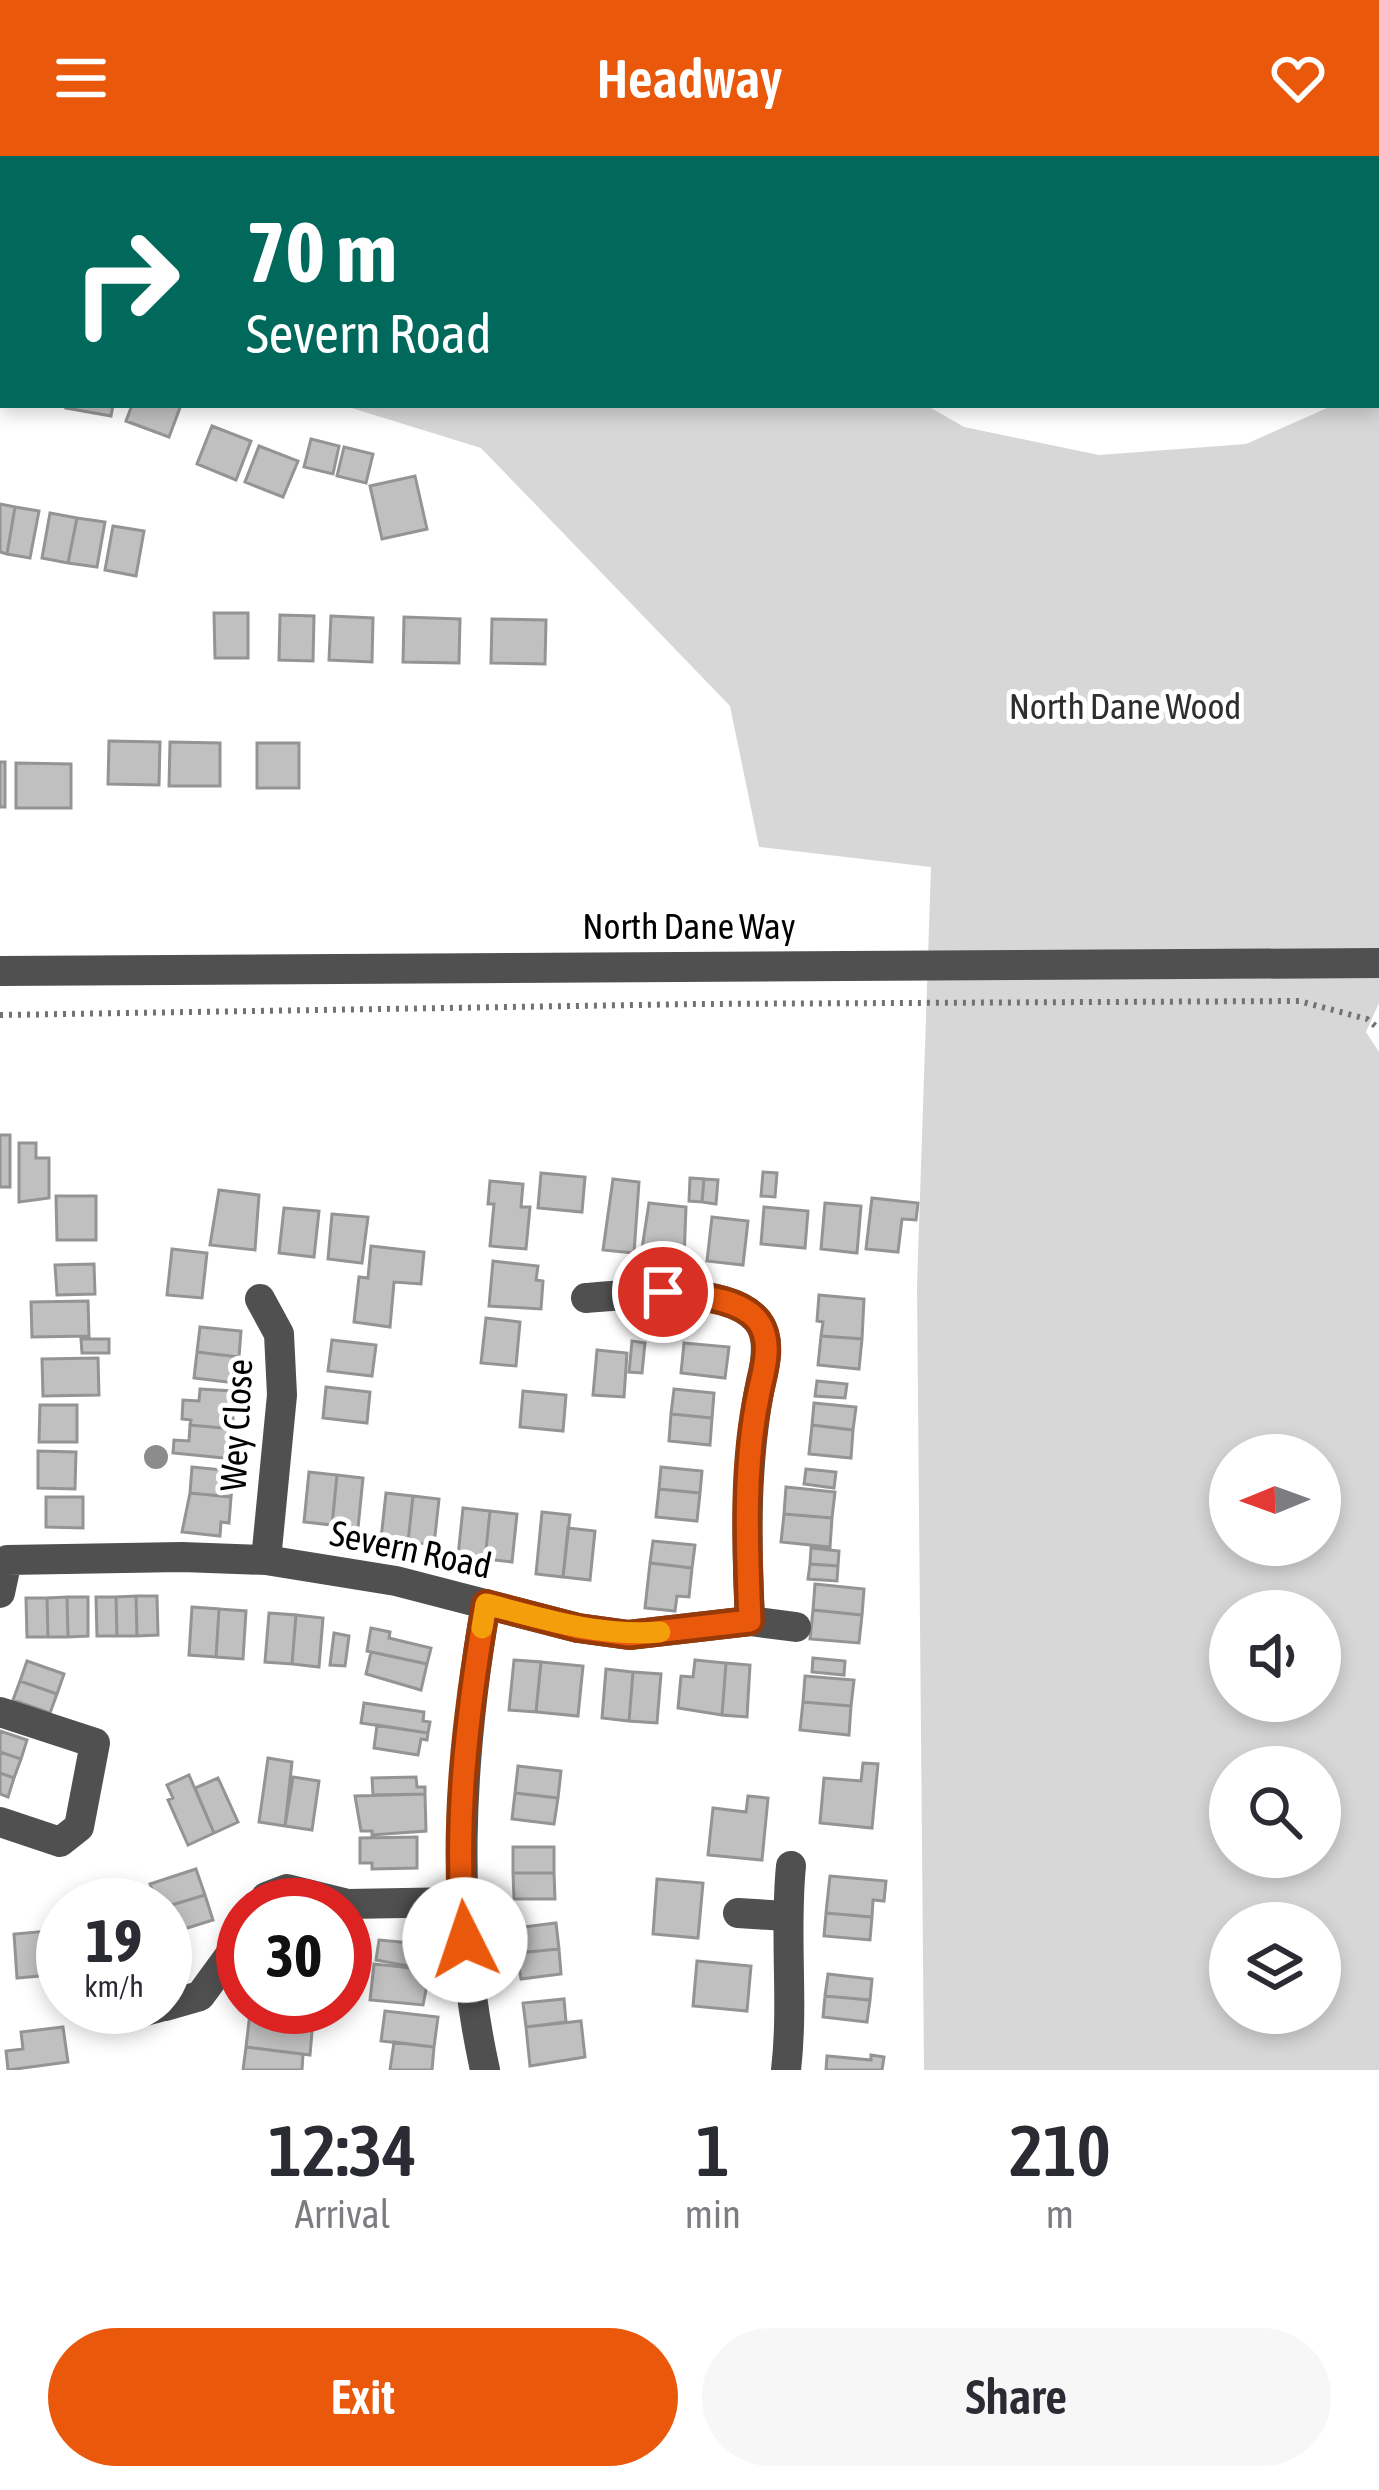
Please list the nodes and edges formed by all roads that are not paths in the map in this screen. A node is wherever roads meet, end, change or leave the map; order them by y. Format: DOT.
graph roads {
  1 [pos="1379,963"];
  2 [pos="0,970"];
  3 [pos="586,1298"];
  4 [pos="260,1299"];
  5 [pos="3,1554"];
  6 [pos="266,1560"];
  7 [pos="0,1593"];
  8 [pos="486,1604"];
  9 [pos="750,1621"];
  10 [pos="796,1627"];
  11 [pos="0,1712"];
  12 [pos="0,1822"];
  13 [pos="791,1866"];
  14 [pos="461,1902"];
  15 [pos="372,1904"];
  16 [pos="737,1913"];
  17 [pos="786,1916"];
  18 [pos="216,1974"];
  19 [pos="192,1998"];
  20 [pos="485,2070"];
  21 [pos="786,2070"];
  1 -- 2 [label="street, North Dane Way"];
  3 -- 9 [label="street"];
  4 -- 6 [label="street, Wey Close"];
  5 -- 6 [label="street, Severn Road"];
  5 -- 7 [label="street"];
  6 -- 8 [label="street, Severn Road"];
  8 -- 9 [label="street, Severn Road"];
  8 -- 14 [label="street"];
  9 -- 10 [label="street, Severn Road"];
  11 -- 12 [label="street"];
  13 -- 17 [label="street"];
  14 -- 15 [label="street"];
  14 -- 20 [label="street"];
  16 -- 17 [label="street"];
  17 -- 21 [label="street"];
  18 -- 19 [label="street"];
}
